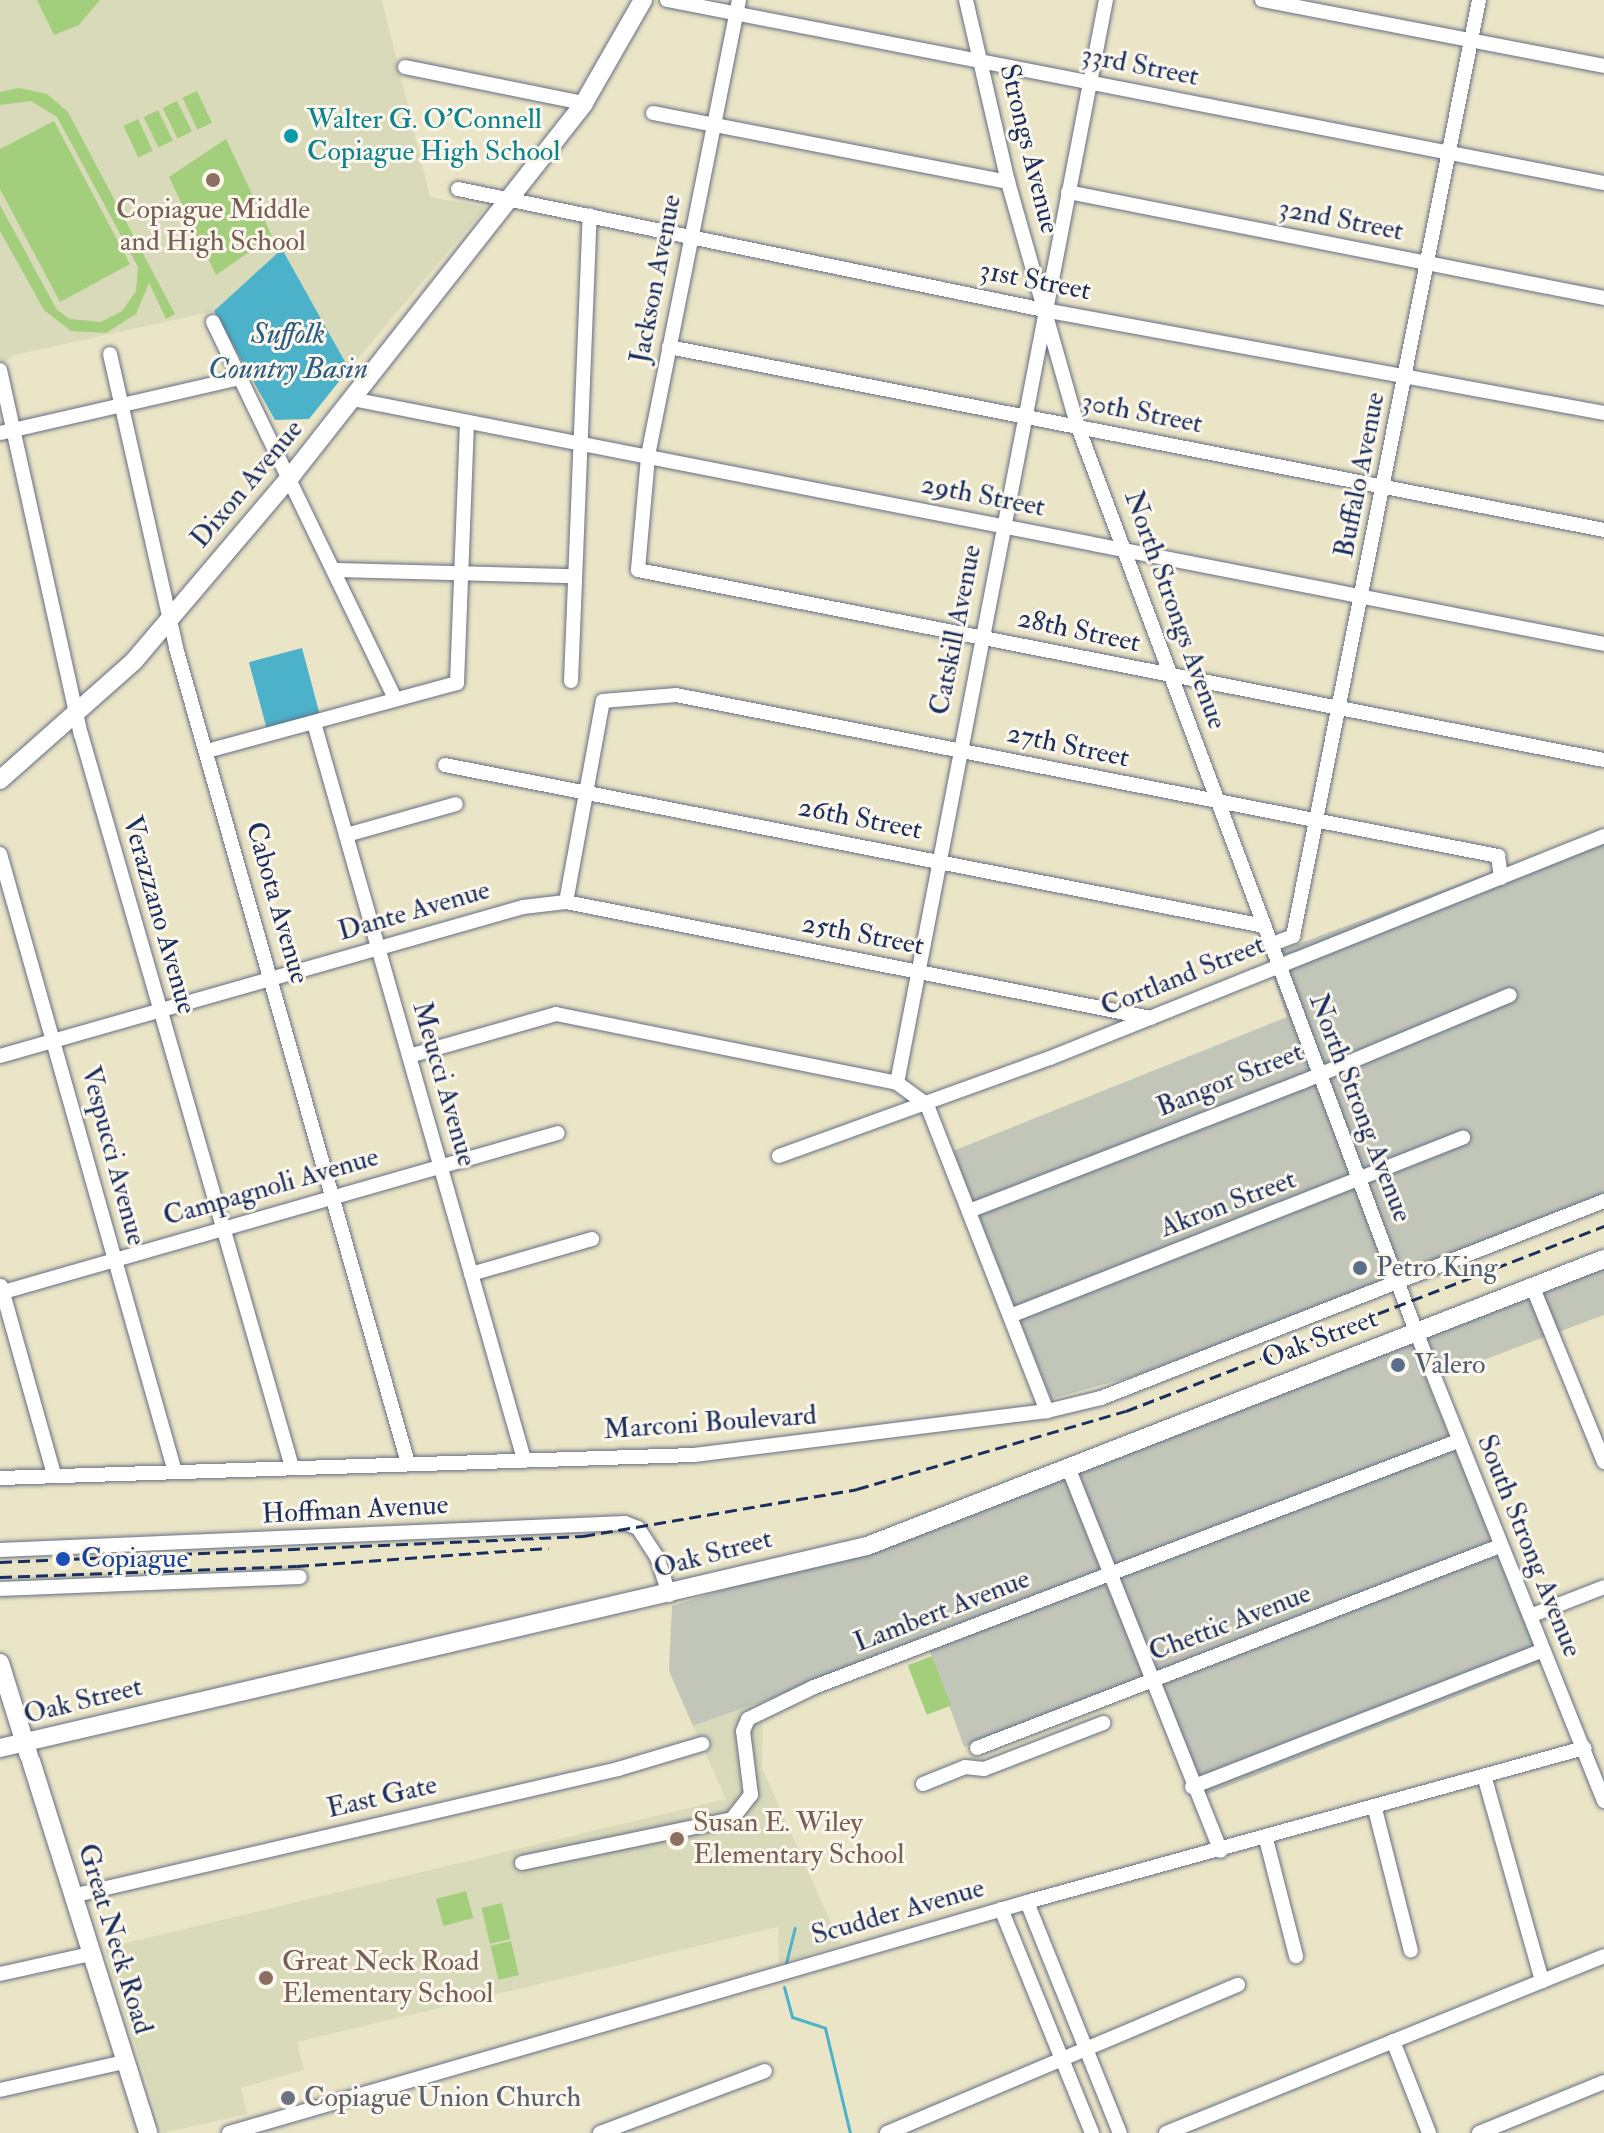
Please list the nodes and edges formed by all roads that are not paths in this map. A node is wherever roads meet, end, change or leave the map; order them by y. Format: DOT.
graph roads {
  1 [pos="643,0"];
  2 [pos="667,0"];
  3 [pos="966,0"];
  4 [pos="1106,0"];
  5 [pos="1262,0"];
  6 [pos="1479,0"];
  7 [pos="737,7"];
  8 [pos="1471,40"];
  9 [pos="980,61"];
  10 [pos="1604,66"];
  11 [pos="405,67"];
  12 [pos="1090,83"];
  13 [pos="584,103"];
  14 [pos="653,113"];
  15 [pos="714,125"];
  16 [pos="1449,153"];
  17 [pos="1008,182"];
  18 [pos="1604,183"];
  19 [pos="458,189"];
  20 [pos="1068,192"];
  21 [pos="507,199"];
  22 [pos="590,215"];
  23 [pos="692,236"];
  24 [pos="1427,263"];
  25 [pos="1604,298"];
  26 [pos="1044,310"];
  27 [pos="213,322"];
  28 [pos="669,347"];
  29 [pos="110,354"];
  30 [pos="0,370"];
  31 [pos="1406,375"];
  32 [pos="241,378"];
  33 [pos="352,399"];
  34 [pos="123,404"];
  35 [pos="1604,413"];
  36 [pos="1025,417"];
  37 [pos="467,422"];
  38 [pos="1078,427"];
  39 [pos="16,429"];
  40 [pos="0,433"];
  41 [pos="580,444"];
  42 [pos="648,457"];
  43 [pos="291,476"];
  44 [pos="1384,485"];
  45 [pos="1003,527"];
  46 [pos="1604,530"];
  47 [pos="1126,550"];
  48 [pos="337,570"];
  49 [pos="638,570"];
  50 [pos="461,573"];
  51 [pos="574,576"];
  52 [pos="1363,597"];
  53 [pos="172,616"];
  54 [pos="981,638"];
  55 [pos="1604,644"];
  56 [pos="1170,677"];
  57 [pos="571,681"];
  58 [pos="395,699"];
  59 [pos="1341,708"];
  60 [pos="79,712"];
  61 [pos="314,723"];
  62 [pos="960,749"];
  63 [pos="207,751"];
  64 [pos="1604,760"];
  65 [pos="445,765"];
  66 [pos="0,780"];
  67 [pos="587,792"];
  68 [pos="456,804"];
  69 [pos="1221,805"];
  70 [pos="1315,821"];
  71 [pos="346,835"];
  72 [pos="1604,836"];
  73 [pos="0,854"];
  74 [pos="938,861"];
  75 [pos="1501,872"];
  76 [pos="566,902"];
  77 [pos="1264,926"];
  78 [pos="1270,945"];
  79 [pos="378,947"];
  80 [pos="1278,966"];
  81 [pos="916,972"];
  82 [pos="271,979"];
  83 [pos="1510,995"];
  84 [pos="160,1012"];
  85 [pos="1151,1018"];
  86 [pos="54,1041"];
  87 [pos="0,1056"];
  88 [pos="409,1056"];
  89 [pos="1318,1074"];
  90 [pos="897,1083"];
  91 [pos="927,1105"];
  92 [pos="558,1133"];
  93 [pos="1463,1138"];
  94 [pos="779,1156"];
  95 [pos="441,1166"];
  96 [pos="1357,1178"];
  97 [pos="331,1196"];
  98 [pos="1604,1201"];
  99 [pos="969,1211"];
  100 [pos="221,1229"];
  101 [pos="592,1239"];
  102 [pos="114,1259"];
  103 [pos="1604,1259"];
  104 [pos="471,1274"];
  105 [pos="1399,1283"];
  106 [pos="1533,1288"];
  107 [pos="1,1289"];
  108 [pos="1407,1309"];
  109 [pos="1010,1316"];
  110 [pos="1417,1334"];
  111 [pos="1047,1411"];
  112 [pos="1458,1441"];
  113 [pos="524,1459"];
  114 [pos="1604,1462"];
  115 [pos="408,1463"];
  116 [pos="292,1467"];
  117 [pos="1068,1467"];
  118 [pos="175,1472"];
  119 [pos="54,1474"];
  120 [pos="0,1478"];
  121 [pos="1500,1546"];
  122 [pos="0,1550"];
  123 [pos="1111,1575"];
  124 [pos="300,1577"];
  125 [pos="1604,1587"];
  126 [pos="0,1589"];
  127 [pos="669,1595"];
  128 [pos="1530,1616"];
  129 [pos="1543,1650"];
  130 [pos="0,1663"];
  131 [pos="1153,1681"];
  132 [pos="1103,1723"];
  133 [pos="702,1744"];
  134 [pos="0,1748"];
  135 [pos="977,1748"];
  136 [pos="1584,1748"];
  137 [pos="29,1754"];
  138 [pos="1485,1779"];
  139 [pos="923,1784"];
  140 [pos="1192,1787"];
  141 [pos="1604,1801"];
  142 [pos="1375,1809"];
  143 [pos="1266,1839"];
  144 [pos="1221,1851"];
  145 [pos="522,1863"];
  146 [pos="72,1896"];
  147 [pos="1027,1902"];
  148 [pos="1001,1909"];
  149 [pos="1411,1951"];
  150 [pos="90,1954"];
  151 [pos="1296,1956"];
  152 [pos="1604,1956"];
  153 [pos="0,1974"];
  154 [pos="1542,1981"];
  155 [pos="1238,1985"];
  156 [pos="1393,2041"];
  157 [pos="1086,2050"];
  158 [pos="1062,2060"];
  159 [pos="124,2062"];
  160 [pos="765,2071"];
  161 [pos="1604,2082"];
  162 [pos="0,2090"];
  163 [pos="148,2133"];
  164 [pos="229,2133"];
  165 [pos="600,2133"];
  166 [pos="887,2133"];
  167 [pos="1092,2133"];
  168 [pos="1120,2133"];
  169 [pos="1166,2133"];
  170 [pos="1429,2133"];
  171 [pos="1479,2133"];
  1 -- 13 [label="main road, Dixon Avenue"];
  2 -- 7 [label="street, 33rd Street"];
  3 -- 9 [label="street, Strongs Avenue"];
  4 -- 12 [label="street, Catskill Avenue"];
  5 -- 8 [label="street"];
  6 -- 8 [label="street, Buffalo Avenue"];
  7 -- 9 [label="street, 33rd Street"];
  7 -- 15 [label="street, Jackson Avenue"];
  8 -- 10 [label="street"];
  8 -- 16 [label="street, Buffalo Avenue"];
  9 -- 12 [label="street, 33rd Street"];
  9 -- 17 [label="street, Strongs Avenue"];
  11 -- 13 [label="street"];
  12 -- 16 [label="street, 33rd Street"];
  12 -- 20 [label="street, Catskill Avenue"];
  13 -- 21 [label="main road, Dixon Avenue"];
  14 -- 15 [label="street"];
  15 -- 17 [label="street"];
  15 -- 23 [label="street, Jackson Avenue"];
  16 -- 18 [label="street, 33rd Street"];
  16 -- 24 [label="street, Buffalo Avenue"];
  17 -- 26 [label="street, Strongs Avenue"];
  19 -- 21 [label="street, 31st Street"];
  20 -- 24 [label="street, 32nd Street"];
  20 -- 26 [label="street, Catskill Avenue"];
  21 -- 22 [label="street, 31st Street"];
  21 -- 33 [label="main road, Dixon Avenue"];
  22 -- 23 [label="street, 31st Street"];
  22 -- 41 [label="street"];
  23 -- 26 [label="street, 31st Street"];
  23 -- 28 [label="street, Jackson Avenue"];
  24 -- 25 [label="street, 32nd Street"];
  24 -- 31 [label="street, Buffalo Avenue"];
  26 -- 31 [label="street, 31st Street"];
  26 -- 36 [label="street, Catskill Avenue"];
  26 -- 38 [label="street, North Strongs Avenue"];
  27 -- 32 [label="street"];
  28 -- 36 [label="street, 30th Street"];
  28 -- 42 [label="street, Jackson Avenue"];
  29 -- 34 [label="street, Cabota Avenue"];
  30 -- 39 [label="street, Verazzano Avenue"];
  31 -- 35 [label="street, 31st Street"];
  31 -- 44 [label="street, Buffalo Avenue"];
  32 -- 34 [label="street"];
  32 -- 43 [label="street"];
  33 -- 37 [label="street, 29th Street"];
  33 -- 43 [label="main road, Dixon Avenue"];
  34 -- 39 [label="street"];
  34 -- 53 [label="street, Cabota Avenue"];
  36 -- 38 [label="street, 30th Street"];
  36 -- 45 [label="street, Catskill Avenue"];
  37 -- 41 [label="street, 29th Street"];
  37 -- 50 [label="street"];
  38 -- 44 [label="street, 30th Street"];
  38 -- 47 [label="street, North Strongs Avenue"];
  39 -- 40 [label="street"];
  39 -- 60 [label="street, Verazzano Avenue"];
  41 -- 42 [label="street, 29th Street"];
  41 -- 51 [label="street"];
  42 -- 45 [label="street, 29th Street"];
  42 -- 49 [label="street, Jackson Avenue"];
  43 -- 48 [label="street"];
  43 -- 53 [label="main road, Dixon Avenue"];
  44 -- 46 [label="street, 30th Street"];
  44 -- 52 [label="street, Buffalo Avenue"];
  45 -- 47 [label="street, 29th Street"];
  45 -- 54 [label="street, Catskill Avenue"];
  47 -- 52 [label="street, 29th Street"];
  47 -- 56 [label="street, North Strongs Avenue"];
  48 -- 50 [label="street"];
  48 -- 58 [label="street"];
  49 -- 54 [label="street, 28th Street"];
  50 -- 51 [label="street"];
  50 -- 58 [label="street"];
  51 -- 57 [label="street"];
  52 -- 55 [label="street, 29th Street"];
  52 -- 59 [label="street, Buffalo Avenue"];
  53 -- 60 [label="main road, Dixon Avenue"];
  53 -- 63 [label="street, Cabota Avenue"];
  54 -- 56 [label="street, 28th Street"];
  54 -- 62 [label="street, Catskill Avenue"];
  56 -- 59 [label="street, 28th Street"];
  56 -- 69 [label="street, North Strongs Avenue"];
  58 -- 61 [label="street"];
  59 -- 64 [label="street, 28th Street"];
  59 -- 70 [label="street, Buffalo Avenue"];
  60 -- 66 [label="main road, Dixon Avenue"];
  60 -- 84 [label="street, Verazzano Avenue"];
  61 -- 63 [label="street"];
  61 -- 71 [label="street, Meucci Avenue"];
  62 -- 67 [label="street, 27th Street"];
  62 -- 69 [label="street, 27th Street"];
  62 -- 74 [label="street, Catskill Avenue"];
  63 -- 82 [label="street, Cabota Avenue"];
  65 -- 67 [label="street, 26th Street"];
  67 -- 74 [label="street, 26th Street"];
  67 -- 76 [label="street"];
  68 -- 71 [label="street"];
  69 -- 70 [label="street, 27th Street"];
  69 -- 77 [label="street, North Strongs Avenue"];
  70 -- 75 [label="street, 27th Street"];
  70 -- 78 [label="street, Buffalo Avenue"];
  71 -- 79 [label="street, Meucci Avenue"];
  72 -- 75 [label="street, Cortland Street"];
  73 -- 86 [label="street, Vespucci Avenue"];
  74 -- 77 [label="street, 26th Street"];
  74 -- 81 [label="street, Catskill Avenue"];
  75 -- 80 [label="street, Cortland Street"];
  76 -- 79 [label="street, Dante Avenue"];
  76 -- 81 [label="street, 25th Street"];
  77 -- 78 [label="street, North Strong Avenue"];
  78 -- 80 [label="street, North Strong Avenue"];
  79 -- 82 [label="street, Dante Avenue"];
  79 -- 88 [label="street, Meucci Avenue"];
  80 -- 85 [label="street, Cortland Street"];
  80 -- 89 [label="street, North Strong Avenue"];
  81 -- 85 [label="street, 25th Street"];
  81 -- 90 [label="street, Catskill Avenue"];
  82 -- 84 [label="street, Dante Avenue"];
  82 -- 97 [label="street, Cabota Avenue"];
  83 -- 89 [label="street, Bangor Street"];
  84 -- 86 [label="street, Dante Avenue"];
  84 -- 100 [label="street, Verazzano Avenue"];
  85 -- 91 [label="street, Cortland Street"];
  86 -- 87 [label="street, Dante Avenue"];
  86 -- 102 [label="street, Vespucci Avenue"];
  88 -- 90 [label="street"];
  88 -- 95 [label="street, Meucci Avenue"];
  89 -- 96 [label="street, North Strong Avenue"];
  89 -- 99 [label="street, Bangor Street"];
  90 -- 91 [label="street"];
  91 -- 94 [label="street, Cortland Street"];
  91 -- 99 [label="street"];
  92 -- 95 [label="street, Campagnoli Avenue"];
  93 -- 96 [label="street, Akron Street"];
  95 -- 97 [label="street, Campagnoli Avenue"];
  95 -- 104 [label="street, Meucci Avenue"];
  96 -- 105 [label="street, North Strong Avenue"];
  96 -- 109 [label="street, Akron Street"];
  97 -- 100 [label="street, Campagnoli Avenue"];
  97 -- 115 [label="street, Cabota Avenue"];
  98 -- 105 [label="street, Marconi Boulevard"];
  99 -- 109 [label="street"];
  100 -- 102 [label="street, Campagnoli Avenue"];
  100 -- 116 [label="street, Verazzano Avenue"];
  101 -- 104 [label="street"];
  102 -- 107 [label="street, Campagnoli Avenue"];
  102 -- 118 [label="street, Vespucci Avenue"];
  103 -- 106 [label="main road, Oak Street"];
  104 -- 113 [label="street, Meucci Avenue"];
  105 -- 108 [label="street, North Strong Avenue"];
  105 -- 111 [label="street, Marconi Boulevard"];
  106 -- 110 [label="main road, Oak Street"];
  106 -- 114 [label="street"];
  107 -- 119 [label="street"];
  108 -- 110 [label="street, South Strong Avenue"];
  109 -- 111 [label="street"];
  110 -- 112 [label="street, South Strong Avenue"];
  110 -- 117 [label="main road, Oak Street"];
  111 -- 113 [label="street, Marconi Boulevard"];
  112 -- 121 [label="street, South Strong Avenue"];
  112 -- 123 [label="street, Lambert Avenue"];
  113 -- 115 [label="street, Marconi Boulevard"];
  115 -- 116 [label="street, Marconi Boulevard"];
  116 -- 118 [label="street, Marconi Boulevard"];
  117 -- 123 [label="street"];
  117 -- 127 [label="main road, Oak Street"];
  118 -- 119 [label="street, Marconi Boulevard"];
  119 -- 120 [label="street, Marconi Boulevard"];
  121 -- 128 [label="street, South Strong Avenue"];
  121 -- 131 [label="street, Chettic Avenue"];
  122 -- 127 [label="street, Hoffman Avenue"];
  123 -- 131 [label="street"];
  123 -- 145 [label="street, Lambert Avenue"];
  124 -- 126 [label="street"];
  125 -- 128 [label="street"];
  127 -- 137 [label="main road, Oak Street"];
  128 -- 129 [label="street, South Strong Avenue"];
  129 -- 136 [label="street, South Strong Avenue"];
  129 -- 140 [label="street"];
  130 -- 137 [label="main road, Great Neck Road"];
  131 -- 135 [label="street, Chettic Avenue"];
  131 -- 140 [label="street"];
  132 -- 139 [label="street"];
  133 -- 146 [label="street, East Gate"];
  134 -- 137 [label="main road, Oak Street"];
  136 -- 138 [label="street, Scudder Avenue"];
  136 -- 141 [label="street, South Strong Avenue"];
  137 -- 146 [label="main road, Great Neck Road"];
  138 -- 142 [label="street, Scudder Avenue"];
  138 -- 154 [label="street"];
  140 -- 144 [label="street"];
  142 -- 143 [label="street, Scudder Avenue"];
  142 -- 149 [label="street"];
  143 -- 144 [label="street, Scudder Avenue"];
  143 -- 151 [label="street"];
  144 -- 147 [label="street, Scudder Avenue"];
  146 -- 150 [label="main road, Great Neck Road"];
  147 -- 148 [label="street, Scudder Avenue"];
  147 -- 157 [label="street"];
  148 -- 158 [label="street"];
  148 -- 164 [label="street, Scudder Avenue"];
  150 -- 153 [label="street"];
  150 -- 159 [label="main road, Great Neck Road"];
  152 -- 154 [label="street"];
  154 -- 156 [label="street"];
  155 -- 157 [label="street"];
  156 -- 169 [label="street"];
  156 -- 170 [label="street"];
  157 -- 158 [label="street"];
  157 -- 168 [label="street"];
  158 -- 166 [label="street"];
  158 -- 167 [label="street"];
  159 -- 162 [label="street"];
  159 -- 163 [label="main road, Great Neck Road"];
  160 -- 165 [label="street"];
  161 -- 171 [label="street"];
}
